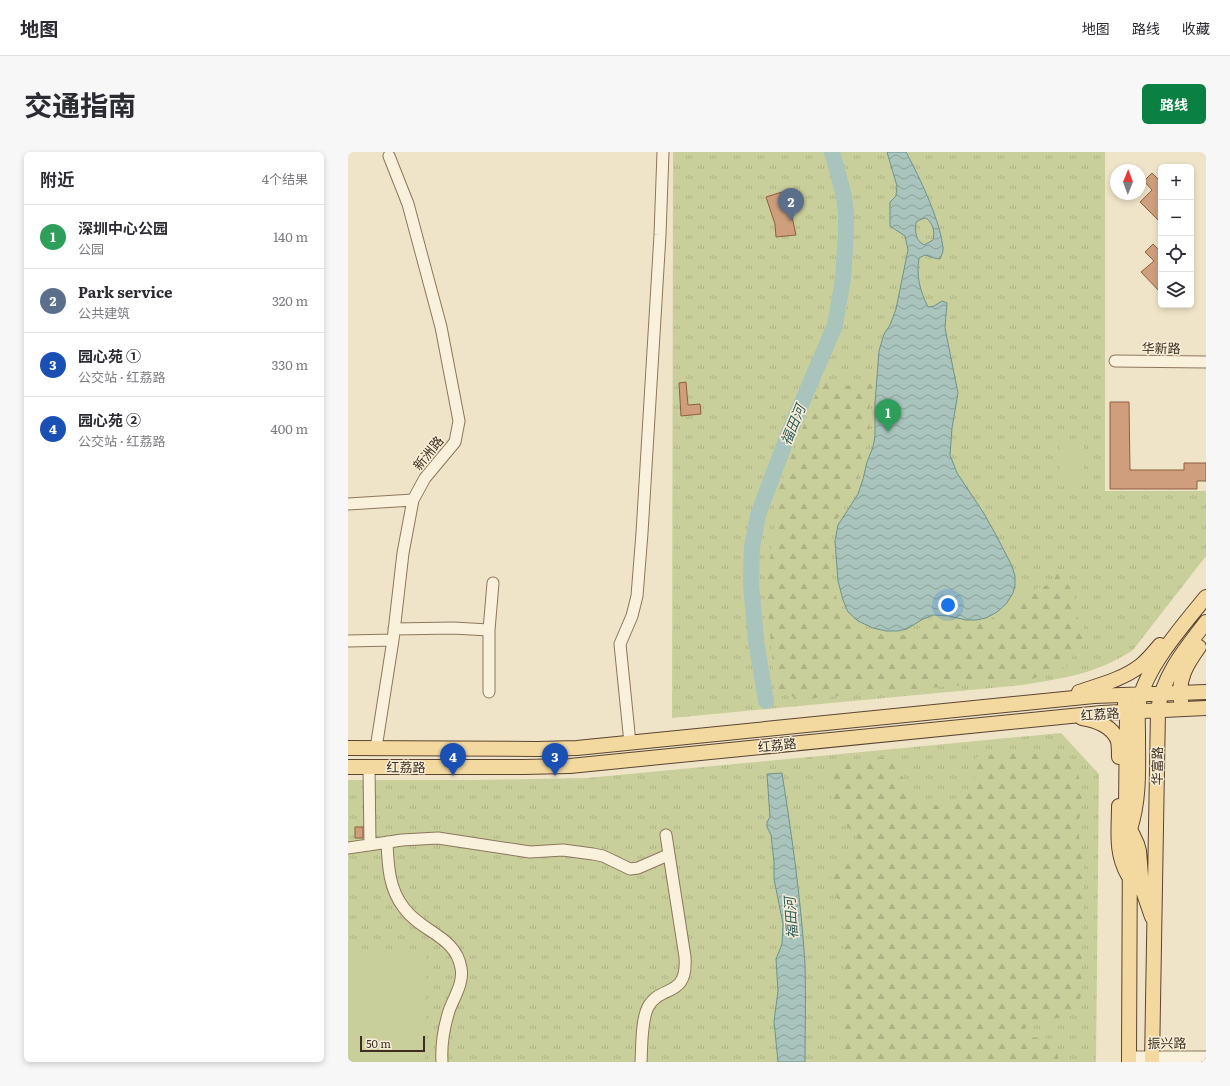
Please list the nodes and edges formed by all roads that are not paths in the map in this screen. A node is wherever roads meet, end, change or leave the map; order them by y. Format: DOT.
graph roads {
  1 [pos="662,152"];
  2 [pos="389,156"];
  3 [pos="1115,362"];
  4 [pos="1206,362"];
  5 [pos="413,500"];
  6 [pos="348,504"];
  7 [pos="493,583"];
  8 [pos="1206,597"];
  9 [pos="1206,622"];
  10 [pos="394,629"];
  11 [pos="489,630"];
  12 [pos="1179,630"];
  13 [pos="1206,638"];
  14 [pos="393,640"];
  15 [pos="348,642"];
  16 [pos="490,692"];
  17 [pos="1206,692"];
  18 [pos="1179,693"];
  19 [pos="1141,694"];
  20 [pos="1162,694"];
  21 [pos="1122,695"];
  22 [pos="1054,700"];
  23 [pos="1206,708"];
  24 [pos="1184,709"];
  25 [pos="1158,710"];
  26 [pos="1133,712"];
  27 [pos="1073,716"];
  28 [pos="630,743"];
  29 [pos="348,748"];
  30 [pos="376,748"];
  31 [pos="348,767"];
  32 [pos="369,767"];
  33 [pos="1130,829"];
  34 [pos="666,835"];
  35 [pos="387,842"];
  36 [pos="370,845"];
  37 [pos="348,848"];
  38 [pos="668,855"];
  39 [pos="1130,878"];
  40 [pos="1154,923"];
  41 [pos="1206,1057"];
  42 [pos="1129,1060"];
  43 [pos="1154,1060"];
  44 [pos="442,1062"];
  45 [pos="641,1062"];
  1 -- 28 [label="street"];
  2 -- 5 [label="street, 新洲路"];
  3 -- 4 [label="street, 华新路"];
  5 -- 6 [label="street"];
  5 -- 10 [label="street, 新洲路"];
  7 -- 11 [label="street"];
  8 -- 12 [label="main road, 华富路"];
  9 -- 20 [label="main road, 华富路"];
  10 -- 11 [label="street"];
  10 -- 14 [label="street, 新洲路"];
  11 -- 16 [label="street"];
  12 -- 19 [label="main road, 华富路"];
  12 -- 22 [label="main road"];
  13 -- 18 [label="main road"];
  14 -- 15 [label="street"];
  14 -- 30 [label="street, 新洲路"];
  17 -- 18 [label="main road, 红荔路"];
  18 -- 20 [label="main road, 红荔路"];
  18 -- 24 [label="main road"];
  19 -- 20 [label="main road, 红荔路"];
  19 -- 21 [label="main road, 红荔路"];
  19 -- 26 [label="main road, 华富路"];
  20 -- 25 [label="main road, 华富路"];
  21 -- 22 [label="main road, 红荔路"];
  21 -- 26 [label="main road, 华富路"];
  22 -- 28 [label="main road, 红荔路"];
  23 -- 24 [label="main road, 红荔路"];
  24 -- 25 [label="main road, 红荔路"];
  25 -- 26 [label="main road, 红荔路"];
  25 -- 40 [label="main road, 华富路"];
  26 -- 27 [label="main road, 红荔路"];
  26 -- 33 [label="main road, 华富路"];
  27 -- 32 [label="main road, 红荔路"];
  27 -- 39 [label="main road"];
  28 -- 30 [label="main road, 红荔路"];
  29 -- 30 [label="main road, 红荔路"];
  31 -- 32 [label="main road, 红荔路"];
  32 -- 36 [label="street"];
  33 -- 39 [label="main road, 华富路"];
  33 -- 40 [label="main road, 华富路"];
  34 -- 38 [label="street"];
  35 -- 36 [label="street"];
  35 -- 38 [label="street"];
  35 -- 44 [label="street"];
  36 -- 37 [label="street"];
  38 -- 45 [label="street"];
  39 -- 42 [label="main road, 华富路"];
  40 -- 43 [label="main road, 华富路"];
  41 -- 43 [label="street, 振兴路"];
  42 -- 43 [label="street, 振兴路"];
}
